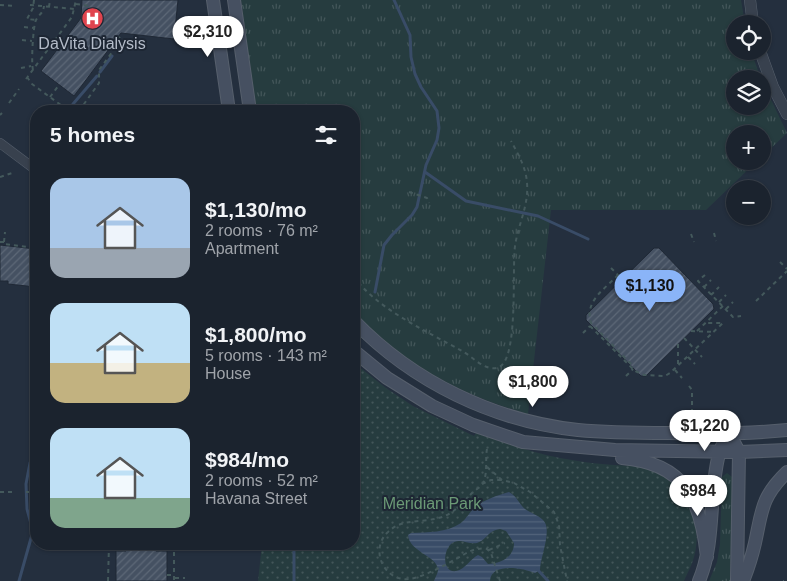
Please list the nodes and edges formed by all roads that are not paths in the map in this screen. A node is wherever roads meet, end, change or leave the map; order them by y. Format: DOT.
graph roads {
  1 [pos="213,0"];
  2 [pos="234,0"];
  3 [pos="750,0"];
  4 [pos="752,15"];
  5 [pos="763,60"];
  6 [pos="228,105"];
  7 [pos="249,105"];
  8 [pos="787,114"];
  9 [pos="0,143"];
  10 [pos="30,166"];
  11 [pos="360,326"];
  12 [pos="360,355"];
  13 [pos="787,430"];
  14 [pos="729,433"];
  15 [pos="531,443"];
  16 [pos="787,450"];
  17 [pos="719,452"];
  18 [pos="739,452"];
  19 [pos="787,472"];
  20 [pos="707,557"];
  21 [pos="699,581"];
  22 [pos="737,581"];
  23 [pos="743,581"];
  1 -- 6 [label="main road"];
  2 -- 7 [label="main road"];
  3 -- 4 [label="street"];
  5 -- 8 [label="street"];
  9 -- 10 [label="street"];
  11 -- 14 [label="main road"];
  12 -- 15 [label="main road"];
  13 -- 14 [label="main road"];
  14 -- 17 [label="main road"];
  14 -- 18 [label="main road"];
  15 -- 17 [label="main road"];
  15 -- 20 [label="main road"];
  16 -- 18 [label="main road"];
  17 -- 18 [label="main road"];
  17 -- 20 [label="main road"];
  18 -- 22 [label="main road"];
  19 -- 23 [label="main road"];
  20 -- 21 [label="main road"];
}
